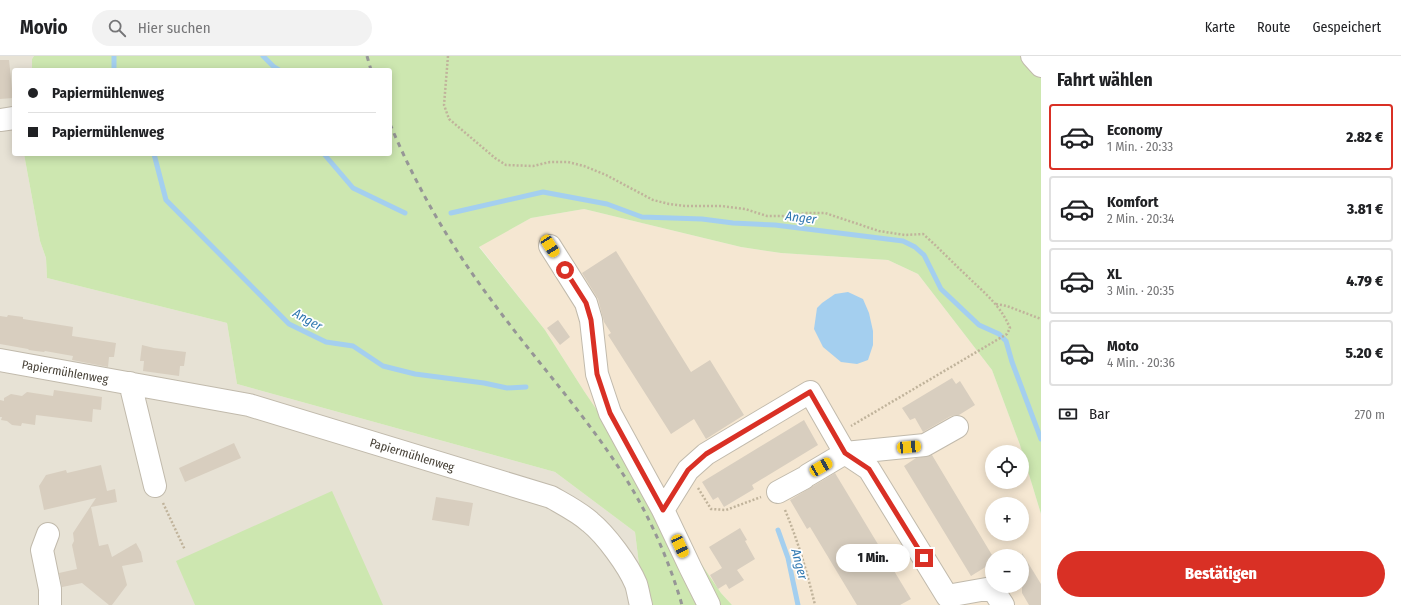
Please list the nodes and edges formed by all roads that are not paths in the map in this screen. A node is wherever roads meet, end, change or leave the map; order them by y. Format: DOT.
graph roads {
  1 [pos="1032,56"];
  2 [pos="1041,66"];
  3 [pos="12,118"];
  4 [pos="0,120"];
  5 [pos="550,246"];
  6 [pos="0,360"];
  7 [pos="130,383"];
  8 [pos="957,427"];
  9 [pos="840,444"];
  10 [pos="155,486"];
  11 [pos="778,492"];
  12 [pos="663,510"];
  13 [pos="48,534"];
  14 [pos="50,605"];
  15 [pos="641,605"];
  16 [pos="710,605"];
  17 [pos="1003,605"];
  1 -- 2 [label="street"];
  3 -- 4 [label="street"];
  5 -- 12 [label="street"];
  6 -- 7 [label="street, Papiermühlenweg"];
  7 -- 10 [label="street"];
  7 -- 15 [label="street, Papiermühlenweg"];
  8 -- 9 [label="street"];
  9 -- 11 [label="street"];
  9 -- 12 [label="street"];
  9 -- 17 [label="street"];
  12 -- 16 [label="street"];
  13 -- 14 [label="street"];
}
